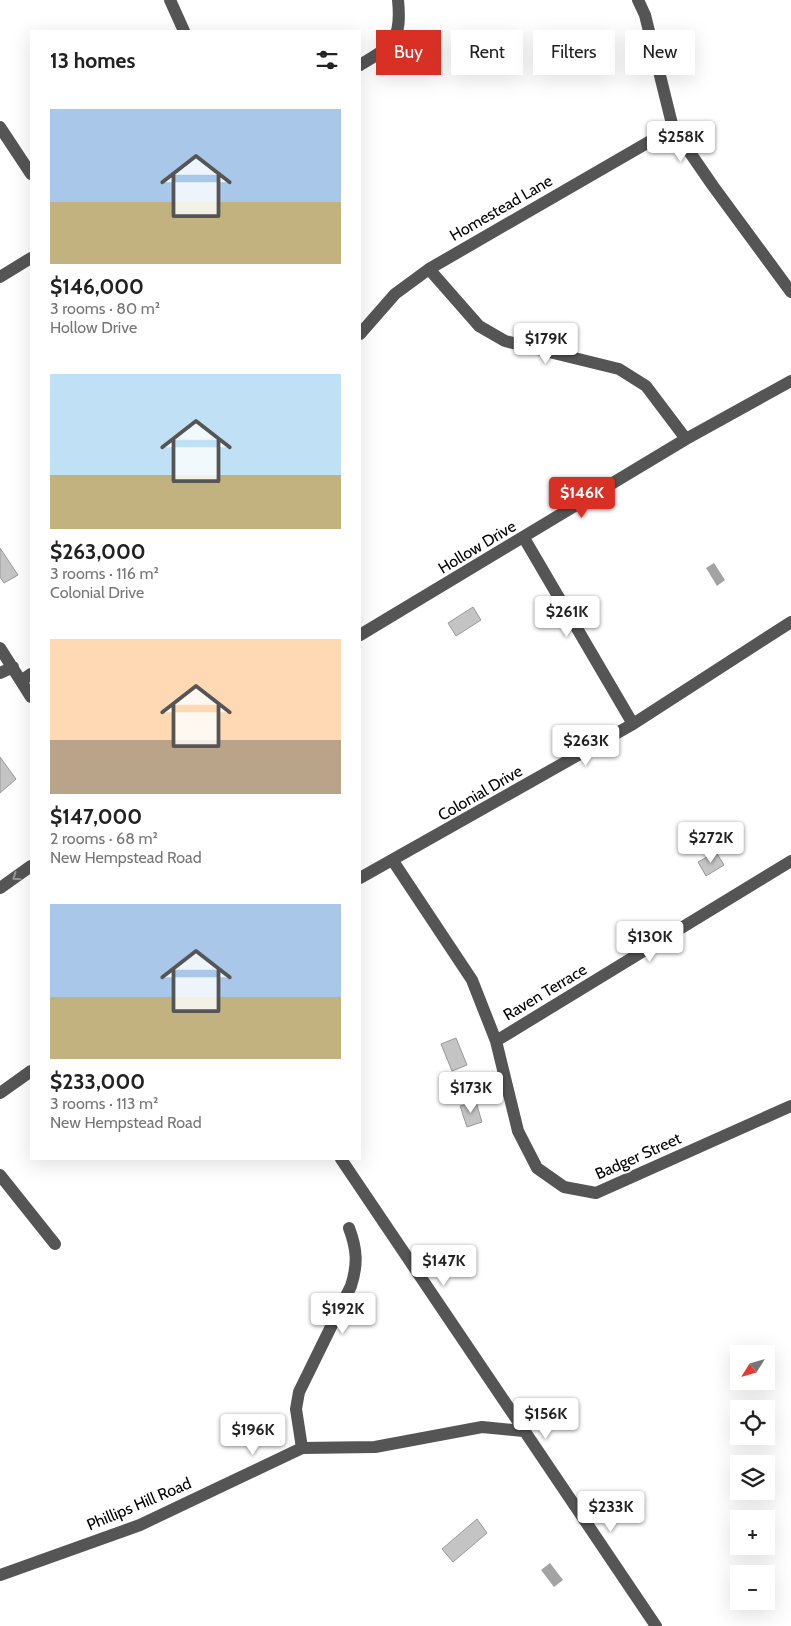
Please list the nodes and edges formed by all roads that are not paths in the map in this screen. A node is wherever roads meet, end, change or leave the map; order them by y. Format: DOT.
graph roads {
  1 [pos="170,0"];
  2 [pos="398,0"];
  3 [pos="638,0"];
  4 [pos="184,30"];
  5 [pos="361,64"];
  6 [pos="0,127"];
  7 [pos="673,128"];
  8 [pos="30,172"];
  9 [pos="30,259"];
  10 [pos="429,269"];
  11 [pos="0,277"];
  12 [pos="791,292"];
  13 [pos="361,333"];
  14 [pos="791,381"];
  15 [pos="686,439"];
  16 [pos="524,538"];
  17 [pos="791,622"];
  18 [pos="361,634"];
  19 [pos="0,648"];
  20 [pos="13,667"];
  21 [pos="0,673"];
  22 [pos="26,678"];
  23 [pos="30,693"];
  24 [pos="633,724"];
  25 [pos="393,861"];
  26 [pos="791,861"];
  27 [pos="30,867"];
  28 [pos="361,877"];
  29 [pos="0,888"];
  30 [pos="496,1041"];
  31 [pos="30,1072"];
  32 [pos="0,1093"];
  33 [pos="791,1106"];
  34 [pos="342,1160"];
  35 [pos="0,1175"];
  36 [pos="349,1228"];
  37 [pos="55,1244"];
  38 [pos="523,1431"];
  39 [pos="302,1448"];
  40 [pos="0,1575"];
  41 [pos="656,1626"];
  1 -- 4 [label="street"];
  2 -- 5 [label="street"];
  3 -- 7 [label="street"];
  6 -- 8 [label="street"];
  7 -- 10 [label="street, Homestead Lane"];
  7 -- 12 [label="street"];
  9 -- 11 [label="street"];
  10 -- 13 [label="street, Homestead Lane"];
  10 -- 15 [label="street"];
  14 -- 15 [label="street, Hollow Drive"];
  15 -- 16 [label="street, Hollow Drive"];
  16 -- 18 [label="street, Hollow Drive"];
  16 -- 24 [label="street"];
  17 -- 24 [label="street, Colonial Drive"];
  19 -- 20 [label="street"];
  20 -- 21 [label="street"];
  20 -- 22 [label="street"];
  22 -- 23 [label="street"];
  24 -- 25 [label="street, Colonial Drive"];
  25 -- 28 [label="street, Colonial Drive"];
  25 -- 30 [label="street, Badger Street"];
  26 -- 30 [label="street, Raven Terrace"];
  27 -- 29 [label="street, one-way"];
  30 -- 33 [label="street, Badger Street"];
  31 -- 32 [label="street"];
  34 -- 38 [label="street"];
  35 -- 37 [label="street"];
  36 -- 39 [label="street"];
  38 -- 39 [label="street, Phillips Hill Road"];
  38 -- 41 [label="street"];
  39 -- 40 [label="street, Phillips Hill Road"];
}
